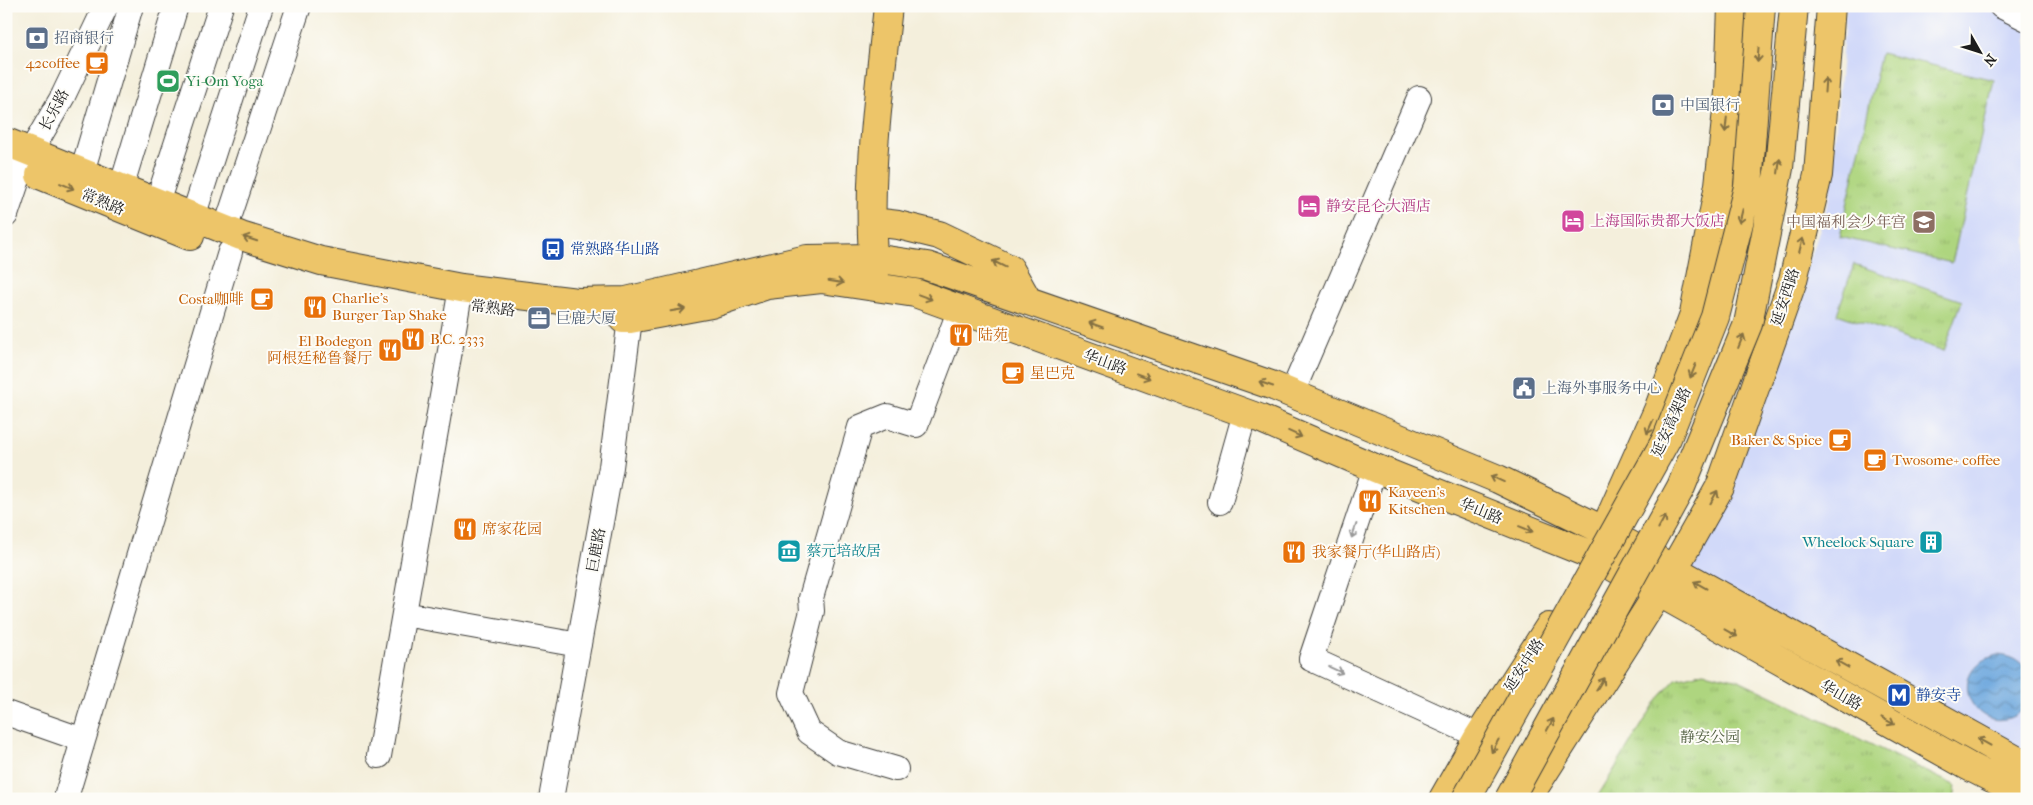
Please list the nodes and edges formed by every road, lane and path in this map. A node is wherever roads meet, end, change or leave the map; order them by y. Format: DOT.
graph roads {
  1 [pos="106,6"];
  2 [pos="131,6"];
  3 [pos="176,6"];
  4 [pos="221,6"];
  5 [pos="262,6"];
  6 [pos="299,6"];
  7 [pos="888,6"];
  8 [pos="1732,6"];
  9 [pos="1761,6"];
  10 [pos="1794,6"];
  11 [pos="1831,6"];
  12 [pos="2001,6"];
  13 [pos="2027,19"];
  14 [pos="1419,98"];
  15 [pos="6,142"];
  16 [pos="20,160"];
  17 [pos="82,172"];
  18 [pos="121,188"];
  19 [pos="157,203"];
  20 [pos="6,215"];
  21 [pos="193,217"];
  22 [pos="873,222"];
  23 [pos="228,241"];
  24 [pos="873,258"];
  25 [pos="877,289"];
  26 [pos="460,296"];
  27 [pos="555,300"];
  28 [pos="1028,301"];
  29 [pos="628,310"];
  30 [pos="960,310"];
  31 [pos="1292,393"];
  32 [pos="1245,413"];
  33 [pos="1375,468"];
  34 [pos="1220,502"];
  35 [pos="1604,531"];
  36 [pos="1592,555"];
  37 [pos="1673,570"];
  38 [pos="1658,592"];
  39 [pos="404,614"];
  40 [pos="579,645"];
  41 [pos="6,713"];
  42 [pos="1478,736"];
  43 [pos="83,740"];
  44 [pos="379,756"];
  45 [pos="2027,766"];
  46 [pos="896,768"];
  47 [pos="67,794"];
  48 [pos="2027,796"];
  49 [pos="551,799"];
  50 [pos="1443,799"];
  51 [pos="1466,799"];
  52 [pos="1509,799"];
  53 [pos="1527,799"];
  1 -- 16 [label="street, 长乐路"];
  2 -- 17 [label="street"];
  3 -- 18 [label="street"];
  4 -- 19 [label="street"];
  5 -- 21 [label="street"];
  6 -- 23 [label="street"];
  7 -- 22 [label="main road"];
  8 -- 35 [label="main road, one-way"];
  9 -- 51 [label="main road, 延安高架路, one-way, bridge"];
  52 -- 10 [label="main road, one-way, bridge"];
  37 -- 11 [label="main road, 延安西路, one-way"];
  12 -- 13 [label="street"];
  14 -- 31 [label="street"];
  15 -- 16 [label="main road, 常熟路"];
  16 -- 17 [label="main road, 常熟路"];
  16 -- 20 [label="street, 长乐路"];
  16 -- 23 [label="main road, 常熟路, one-way"];
  17 -- 18 [label="main road, 常熟路"];
  18 -- 19 [label="main road, 常熟路"];
  19 -- 21 [label="main road, 常熟路"];
  21 -- 23 [label="main road, 常熟路"];
  22 -- 24 [label="main road"];
  28 -- 22 [label="main road, one-way"];
  23 -- 26 [label="main road, 常熟路"];
  23 -- 43 [label="street"];
  24 -- 25 [label="main road"];
  24 -- 27 [label="main road"];
  24 -- 28 [label="main road, 华山路"];
  24 -- 29 [label="main road, 常熟路"];
  29 -- 25 [label="main road, 常熟路, one-way"];
  25 -- 30 [label="main road, 华山路, one-way"];
  26 -- 27 [label="main road, 常熟路"];
  26 -- 29 [label="main road, 常熟路"];
  26 -- 39 [label="street"];
  27 -- 29 [label="main road, 常熟路"];
  31 -- 28 [label="main road, 华山路, one-way"];
  29 -- 40 [label="street, 巨鹿路"];
  30 -- 32 [label="main road, 华山路, one-way"];
  30 -- 46 [label="street"];
  35 -- 31 [label="main road, 华山路, one-way"];
  32 -- 33 [label="main road, 华山路, one-way"];
  32 -- 34 [label="street"];
  33 -- 36 [label="main road, 华山路, one-way"];
  33 -- 42 [label="street, one-way"];
  35 -- 36 [label="main road, 延安中路"];
  35 -- 37 [label="main road, 华山路"];
  36 -- 38 [label="main road, 华山路"];
  36 -- 42 [label="main road, 延安中路"];
  37 -- 38 [label="main road"];
  45 -- 37 [label="main road, 华山路, one-way"];
  38 -- 48 [label="main road, 华山路, one-way"];
  53 -- 38 [label="main road, one-way"];
  39 -- 40 [label="street"];
  39 -- 44 [label="street"];
  40 -- 49 [label="street, 巨鹿路"];
  41 -- 43 [label="street"];
  42 -- 50 [label="main road, 延安中路"];
  43 -- 47 [label="street"];
}
